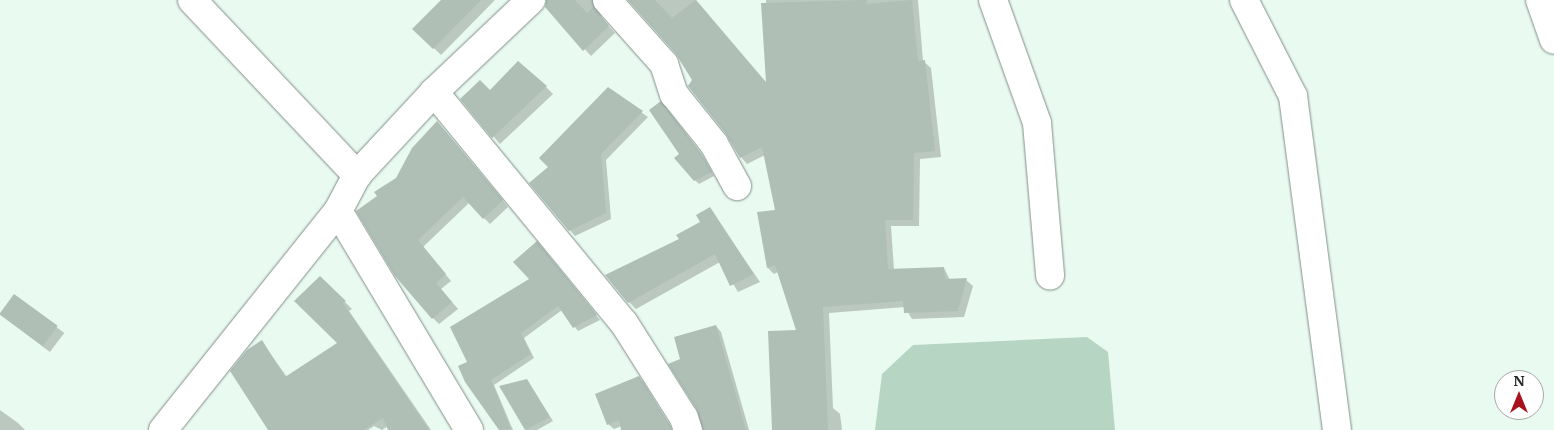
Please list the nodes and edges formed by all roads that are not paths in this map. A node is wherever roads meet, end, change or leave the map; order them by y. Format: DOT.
graph roads {
  1 [pos="192,0"];
  2 [pos="531,0"];
  3 [pos="607,0"];
  4 [pos="993,0"];
  5 [pos="1244,0"];
  6 [pos="1540,0"];
  7 [pos="1554,40"];
  8 [pos="434,92"];
  9 [pos="357,175"];
  10 [pos="737,186"];
  11 [pos="338,211"];
  12 [pos="1050,275"];
  13 [pos="172,426"];
  14 [pos="469,430"];
  15 [pos="688,430"];
  16 [pos="1337,430"];
  1 -- 9 [label="street"];
  2 -- 8 [label="street"];
  3 -- 10 [label="street"];
  4 -- 12 [label="street"];
  5 -- 16 [label="street"];
  6 -- 7 [label="street"];
  8 -- 9 [label="street"];
  8 -- 15 [label="street"];
  9 -- 11 [label="street"];
  11 -- 13 [label="street"];
  11 -- 14 [label="street"];
}
